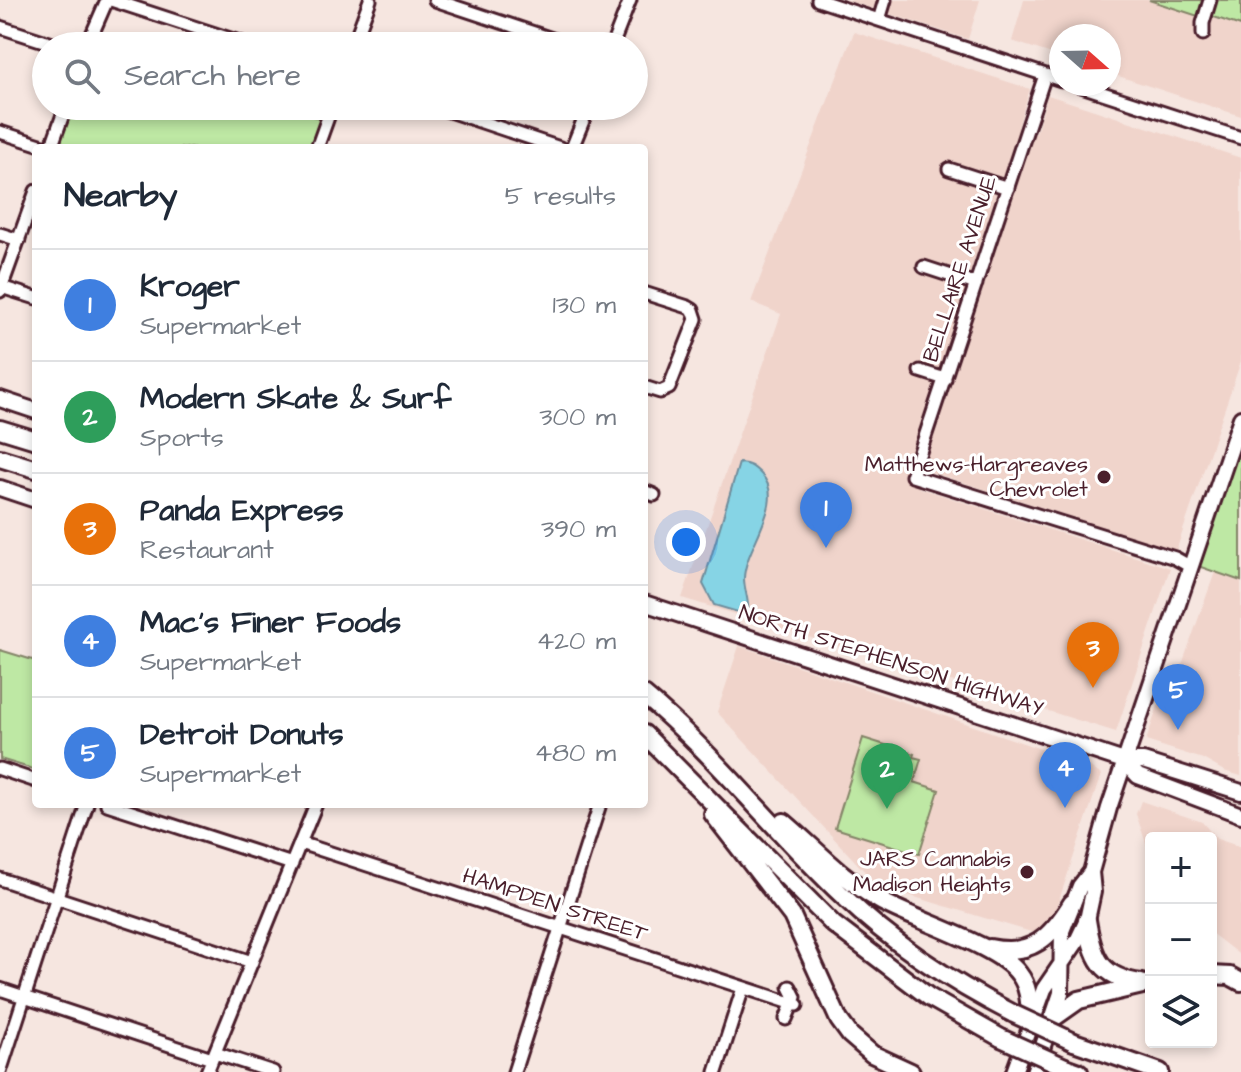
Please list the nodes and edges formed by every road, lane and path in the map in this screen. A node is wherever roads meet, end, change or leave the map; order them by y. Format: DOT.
graph roads {
  1 [pos="109,0"];
  2 [pos="370,0"];
  3 [pos="435,0"];
  4 [pos="630,0"];
  5 [pos="818,0"];
  6 [pos="885,0"];
  7 [pos="1210,0"];
  8 [pos="879,20"];
  9 [pos="0,27"];
  10 [pos="94,32"];
  11 [pos="208,32"];
  12 [pos="358,32"];
  13 [pos="531,32"];
  14 [pos="617,32"];
  15 [pos="1203,34"];
  16 [pos="32,37"];
  17 [pos="1045,75"];
  18 [pos="1049,76"];
  19 [pos="1112,96"];
  20 [pos="61,120"];
  21 [pos="327,120"];
  22 [pos="476,120"];
  23 [pos="583,120"];
  24 [pos="0,132"];
  25 [pos="1241,138"];
  26 [pos="38,144"];
  27 [pos="52,144"];
  28 [pos="318,144"];
  29 [pos="548,144"];
  30 [pos="574,144"];
  31 [pos="949,169"];
  32 [pos="1008,188"];
  33 [pos="32,203"];
  34 [pos="0,234"];
  35 [pos="19,240"];
  36 [pos="924,267"];
  37 [pos="976,284"];
  38 [pos="1,289"];
  39 [pos="648,294"];
  40 [pos="32,297"];
  41 [pos="920,371"];
  42 [pos="945,379"];
  43 [pos="648,388"];
  44 [pos="0,399"];
  45 [pos="32,410"];
  46 [pos="1241,418"];
  47 [pos="0,429"];
  48 [pos="32,439"];
  49 [pos="0,458"];
  50 [pos="0,468"];
  51 [pos="32,470"];
  52 [pos="32,471"];
  53 [pos="0,488"];
  54 [pos="32,499"];
  55 [pos="1191,567"];
  56 [pos="648,604"];
  57 [pos="648,699"];
  58 [pos="648,738"];
  59 [pos="708,755"];
  60 [pos="1124,761"];
  61 [pos="0,769"];
  62 [pos="687,776"];
  63 [pos="32,780"];
  64 [pos="1241,792"];
  65 [pos="86,808"];
  66 [pos="119,808"];
  67 [pos="314,808"];
  68 [pos="599,808"];
  69 [pos="1241,815"];
  70 [pos="300,843"];
  71 [pos="292,864"];
  72 [pos="1091,872"];
  73 [pos="0,879"];
  74 [pos="57,898"];
  75 [pos="1072,903"];
  76 [pos="1087,920"];
  77 [pos="560,928"];
  78 [pos="975,944"];
  79 [pos="252,962"];
  80 [pos="1062,962"];
  81 [pos="1217,975"];
  82 [pos="1145,982"];
  83 [pos="1241,982"];
  84 [pos="1145,984"];
  85 [pos="790,987"];
  86 [pos="743,988"];
  87 [pos="0,989"];
  88 [pos="24,997"];
  89 [pos="794,1004"];
  90 [pos="786,1019"];
  91 [pos="1052,1019"];
  92 [pos="1031,1027"];
  93 [pos="1040,1053"];
  94 [pos="214,1056"];
  95 [pos="1072,1070"];
  96 [pos="0,1072"];
  97 [pos="207,1072"];
  98 [pos="273,1072"];
  99 [pos="514,1072"];
  100 [pos="716,1072"];
  101 [pos="911,1072"];
  102 [pos="1014,1072"];
  103 [pos="1034,1072"];
  104 [pos="1043,1072"];
  105 [pos="1160,1072"];
  1 -- 10 [label="street"];
  1 -- 11 [label="street"];
  2 -- 12 [label="street"];
  3 -- 13 [label="street"];
  4 -- 14 [label="street"];
  5 -- 8 [label="street"];
  6 -- 8 [label="street"];
  7 -- 15 [label="street"];
  8 -- 17 [label="street"];
  9 -- 16 [label="street"];
  17 -- 18 [label="street"];
  17 -- 32 [label="street, BELLAIRE AVENUE"];
  19 -- 25 [label="street"];
  20 -- 27 [label="street"];
  21 -- 28 [label="street"];
  22 -- 29 [label="street"];
  23 -- 30 [label="street"];
  24 -- 26 [label="street"];
  31 -- 32 [label="street"];
  32 -- 37 [label="street, BELLAIRE AVENUE"];
  33 -- 35 [label="street"];
  34 -- 35 [label="street"];
  35 -- 38 [label="street"];
  36 -- 37 [label="street"];
  37 -- 42 [label="street, BELLAIRE AVENUE"];
  38 -- 40 [label="street"];
  39 -- 43 [label="street"];
  41 -- 42 [label="street"];
  42 -- 55 [label="street, BELLAIRE AVENUE"];
  44 -- 45 [label="main road"];
  46 -- 55 [label="main road"];
  47 -- 48 [label="highway"];
  49 -- 51 [label="highway"];
  50 -- 52 [label="highway"];
  53 -- 54 [label="main road"];
  55 -- 60 [label="main road"];
  56 -- 60 [label="main road, NORTH STEPHENSON HIGHWAY"];
  57 -- 59 [label="highway"];
  58 -- 62 [label="highway"];
  59 -- 78 [label="highway"];
  59 -- 105 [label="highway, bridge"];
  60 -- 64 [label="main road, NORTH STEPHENSON HIGHWAY"];
  60 -- 69 [label="main road, NORTH STEPHENSON HIGHWAY"];
  60 -- 72 [label="main road"];
  61 -- 63 [label="street"];
  62 -- 95 [label="highway, bridge"];
  62 -- 101 [label="highway"];
  65 -- 74 [label="street"];
  66 -- 71 [label="street"];
  67 -- 70 [label="street"];
  68 -- 77 [label="street"];
  70 -- 71 [label="street"];
  70 -- 77 [label="street, HAMPDEN STREET"];
  71 -- 79 [label="street"];
  72 -- 75 [label="main road"];
  72 -- 76 [label="main road"];
  73 -- 74 [label="street"];
  74 -- 79 [label="street"];
  74 -- 88 [label="street"];
  75 -- 78 [label="highway"];
  75 -- 80 [label="main road"];
  76 -- 80 [label="main road"];
  76 -- 82 [label="highway"];
  77 -- 86 [label="street, HAMPDEN STREET"];
  77 -- 99 [label="street"];
  78 -- 92 [label="highway"];
  79 -- 94 [label="street"];
  80 -- 91 [label="main road"];
  80 -- 92 [label="main road"];
  81 -- 83 [label="highway"];
  84 -- 91 [label="highway"];
  85 -- 89 [label="street"];
  86 -- 89 [label="street, HAMPDEN STREET"];
  86 -- 100 [label="street"];
  87 -- 88 [label="street"];
  88 -- 94 [label="street"];
  88 -- 96 [label="street"];
  89 -- 90 [label="street"];
  91 -- 93 [label="main road"];
  92 -- 102 [label="main road"];
  93 -- 103 [label="main road"];
  93 -- 104 [label="highway"];
  94 -- 97 [label="street"];
  94 -- 98 [label="street"];
}
